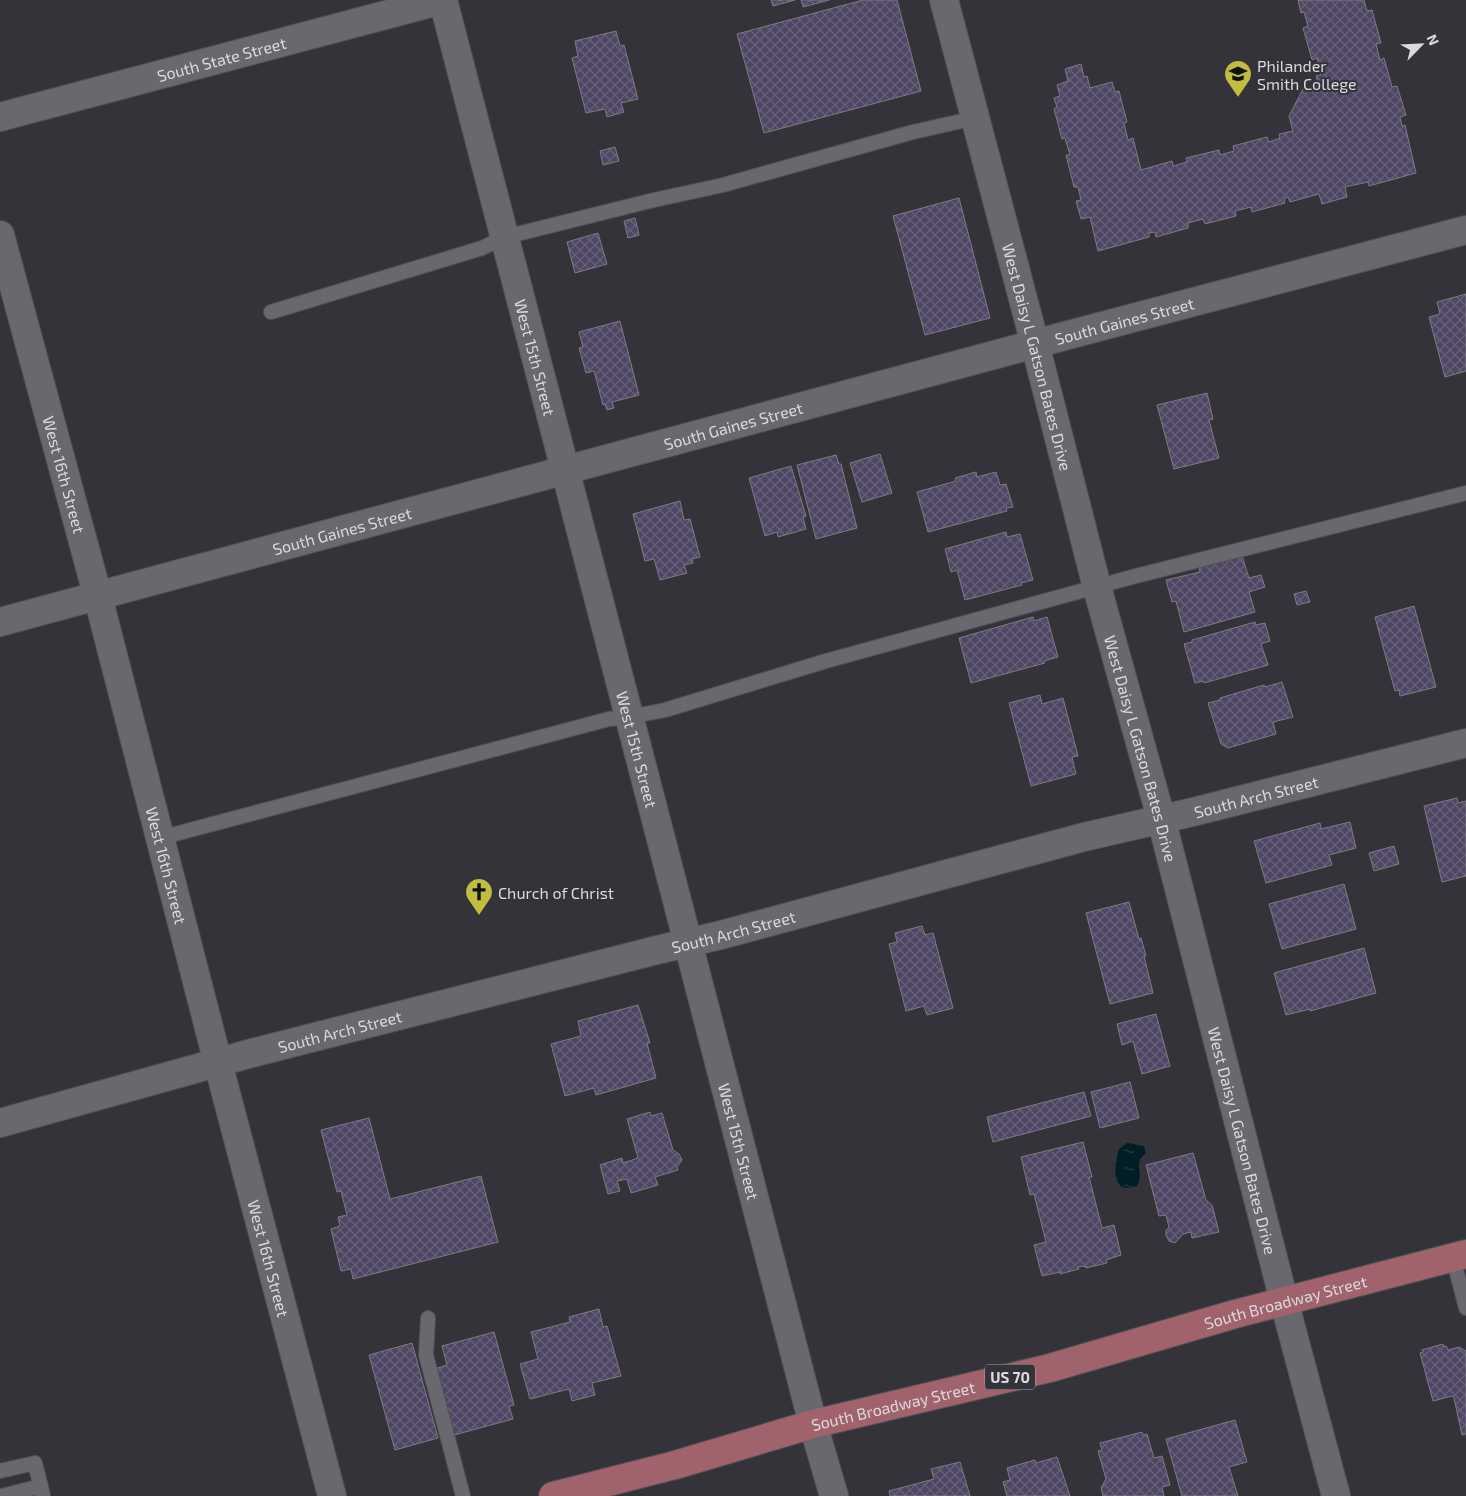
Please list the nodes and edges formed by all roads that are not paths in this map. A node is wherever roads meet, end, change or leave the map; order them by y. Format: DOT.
graph roads {
  1 [pos="443,0"];
  2 [pos="944,0"];
  3 [pos="0,117"];
  4 [pos="975,118"];
  5 [pos="1466,230"];
  6 [pos="0,235"];
  7 [pos="505,238"];
  8 [pos="272,312"];
  9 [pos="1035,344"];
  10 [pos="566,471"];
  11 [pos="1466,494"];
  12 [pos="1097,586"];
  13 [pos="98,597"];
  14 [pos="0,622"];
  15 [pos="629,717"];
  16 [pos="1466,743"];
  17 [pos="1161,818"];
  18 [pos="160,838"];
  19 [pos="688,942"];
  20 [pos="218,1063"];
  21 [pos="0,1123"];
  22 [pos="1460,1256"];
  23 [pos="1284,1301"];
  24 [pos="1466,1308"];
  25 [pos="428,1318"];
  26 [pos="813,1424"];
  27 [pos="0,1471"];
  28 [pos="42,1491"];
  29 [pos="2,1496"];
  30 [pos="332,1496"];
  31 [pos="463,1496"];
  32 [pos="553,1496"];
  33 [pos="834,1496"];
  34 [pos="1336,1496"];
  1 -- 3 [label="street, South State Street"];
  1 -- 7 [label="street, West 15th Street"];
  2 -- 4 [label="street, West Daisy L Gatson Bates Drive"];
  4 -- 7 [label="lane"];
  4 -- 9 [label="street, West Daisy L Gatson Bates Drive"];
  5 -- 9 [label="street, South Gaines Street"];
  6 -- 13 [label="street, West 16th Street"];
  7 -- 8 [label="lane"];
  7 -- 10 [label="street, West 15th Street"];
  9 -- 10 [label="street, South Gaines Street"];
  9 -- 12 [label="street, West Daisy L Gatson Bates Drive"];
  10 -- 13 [label="street, South Gaines Street"];
  10 -- 15 [label="street, West 15th Street"];
  11 -- 12 [label="lane"];
  12 -- 15 [label="lane"];
  12 -- 17 [label="street, West Daisy L Gatson Bates Drive"];
  13 -- 14 [label="street, South Gaines Street"];
  13 -- 18 [label="street, West 16th Street"];
  15 -- 18 [label="lane"];
  15 -- 19 [label="street, West 15th Street"];
  16 -- 17 [label="street, South Arch Street"];
  17 -- 19 [label="street, South Arch Street"];
  17 -- 23 [label="street, West Daisy L Gatson Bates Drive"];
  18 -- 20 [label="street, West 16th Street"];
  19 -- 20 [label="street, South Arch Street"];
  19 -- 26 [label="street, West 15th Street"];
  20 -- 21 [label="street, South Arch Street"];
  20 -- 30 [label="street, West 16th Street"];
  22 -- 23 [label="main road, South Broadway Street / US 70"];
  22 -- 24 [label="lane"];
  23 -- 26 [label="main road, South Broadway Street / US 70"];
  23 -- 34 [label="street, West Daisy L Gatson Bates Drive"];
  25 -- 31 [label="lane"];
  26 -- 32 [label="main road, South Broadway Street / US 70"];
  26 -- 33 [label="street, West 15th Street"];
  27 -- 28 [label="lane"];
  28 -- 29 [label="lane"];
}
